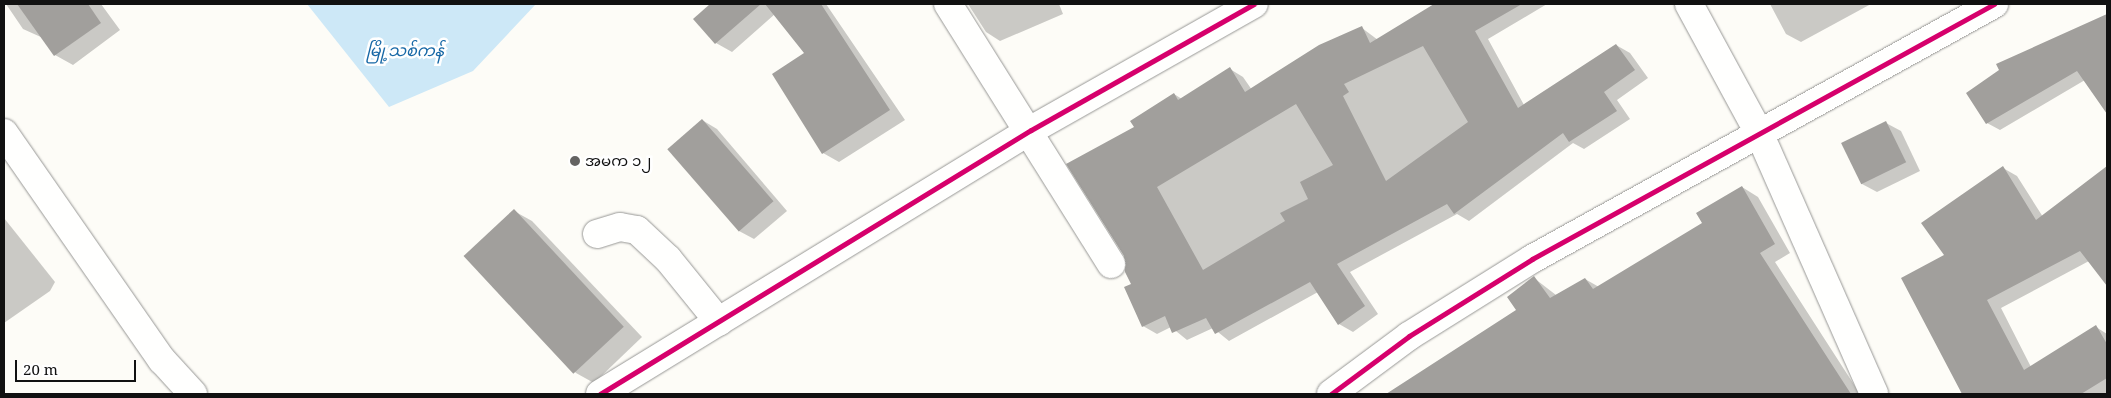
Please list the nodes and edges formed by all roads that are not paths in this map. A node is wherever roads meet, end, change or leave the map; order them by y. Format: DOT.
graph roads {
  1 [pos="948,4"];
  2 [pos="1254,4"];
  3 [pos="1689,4"];
  4 [pos="1994,4"];
  5 [pos="1031,130"];
  6 [pos="4,133"];
  7 [pos="1760,135"];
  8 [pos="597,234"];
  9 [pos="1111,264"];
  10 [pos="719,322"];
  11 [pos="194,394"];
  12 [pos="600,394"];
  13 [pos="1331,394"];
  14 [pos="1874,394"];
  1 -- 5 [label="street"];
  2 -- 5 [label="street"];
  3 -- 7 [label="street"];
  4 -- 7 [label="street"];
  5 -- 9 [label="street"];
  5 -- 10 [label="street"];
  6 -- 11 [label="street"];
  7 -- 13 [label="street"];
  7 -- 14 [label="street"];
  8 -- 10 [label="street"];
  10 -- 12 [label="street"];
}
